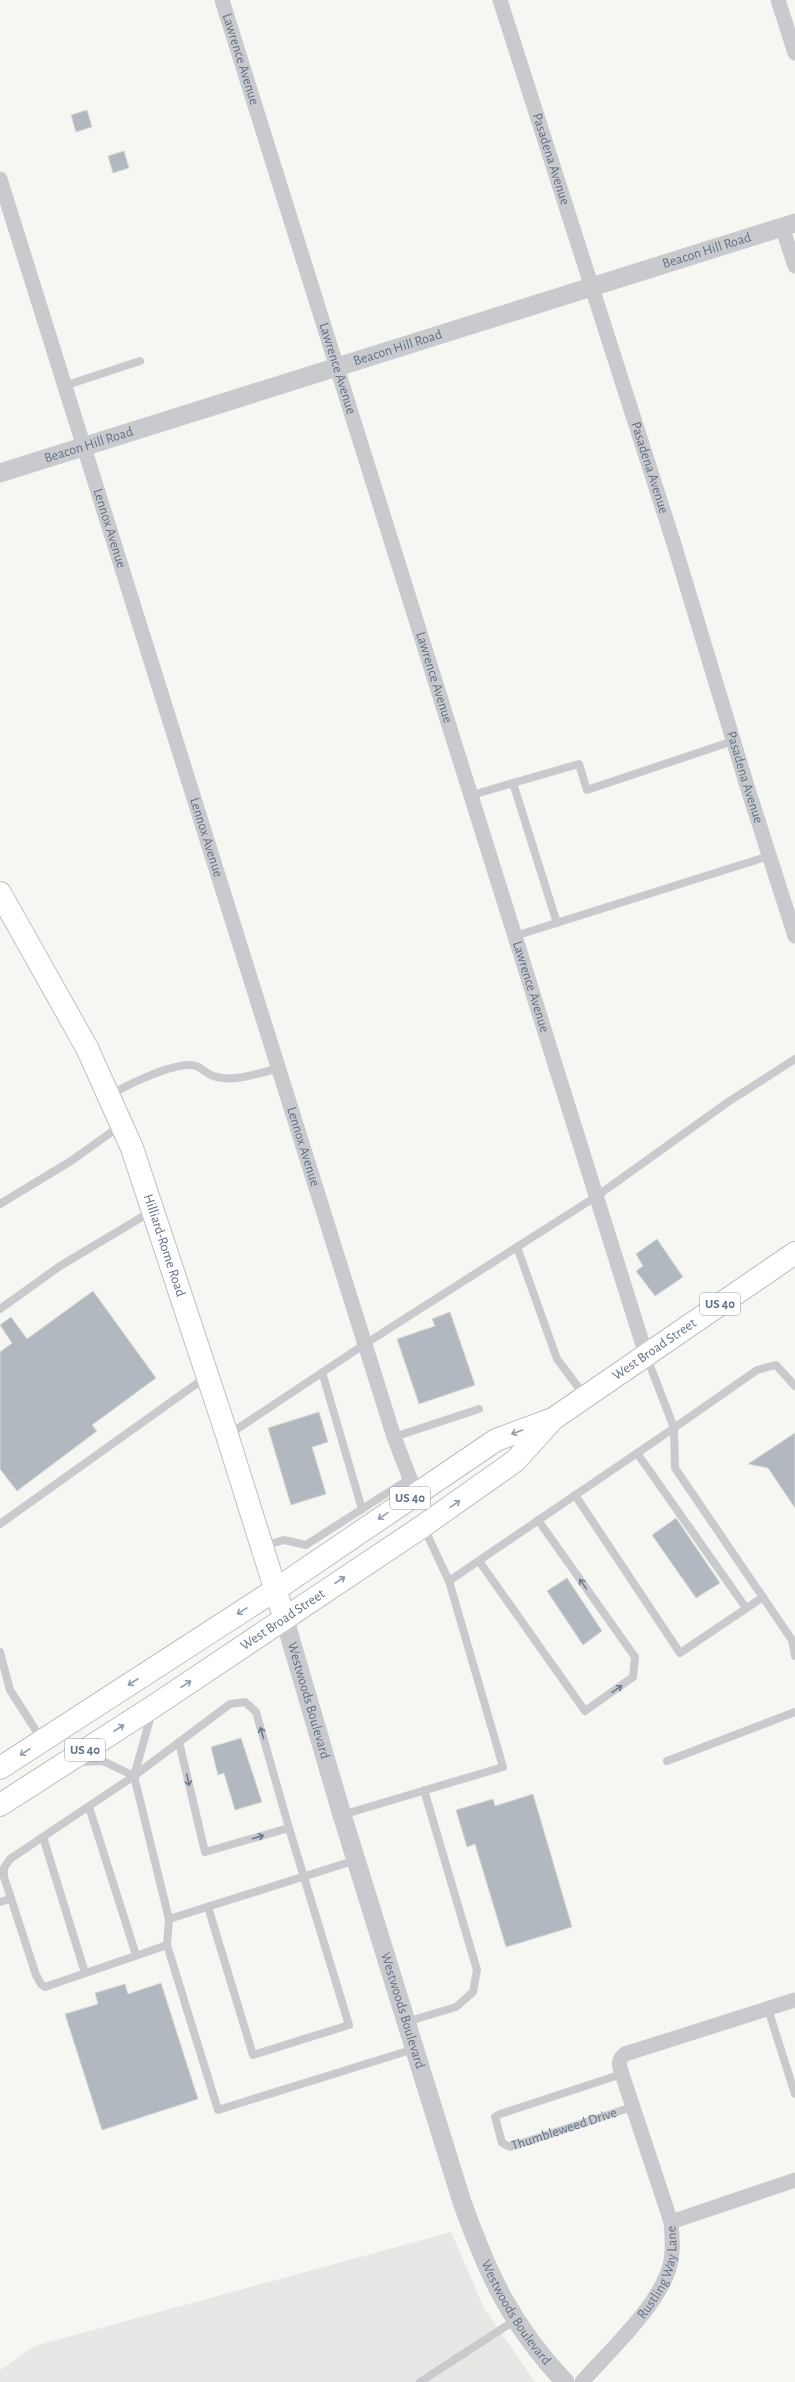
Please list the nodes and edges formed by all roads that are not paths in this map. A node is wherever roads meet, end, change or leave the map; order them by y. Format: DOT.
graph roads {
  1 [pos="222,0"];
  2 [pos="500,0"];
  3 [pos="778,0"];
  4 [pos="795,53"];
  5 [pos="0,179"];
  6 [pos="788,225"];
  7 [pos="795,266"];
  8 [pos="592,287"];
  9 [pos="140,361"];
  10 [pos="337,367"];
  11 [pos="64,386"];
  12 [pos="84,446"];
  13 [pos="0,473"];
  14 [pos="733,741"];
  15 [pos="513,783"];
  16 [pos="472,795"];
  17 [pos="769,856"];
  18 [pos="0,892"];
  19 [pos="557,923"];
  20 [pos="515,936"];
  21 [pos="795,936"];
  22 [pos="795,1059"];
  23 [pos="279,1068"];
  24 [pos="108,1096"];
  25 [pos="122,1125"];
  26 [pos="597,1196"];
  27 [pos="0,1204"];
  28 [pos="153,1211"];
  29 [pos="518,1247"];
  30 [pos="795,1253"];
  31 [pos="0,1309"];
  32 [pos="365,1344"];
  33 [pos="646,1355"];
  34 [pos="322,1372"];
  35 [pos="207,1376"];
  36 [pos="795,1386"];
  37 [pos="585,1397"];
  38 [pos="479,1408"];
  39 [pos="553,1419"];
  40 [pos="674,1428"];
  41 [pos="227,1435"];
  42 [pos="394,1437"];
  43 [pos="637,1453"];
  44 [pos="413,1486"];
  45 [pos="575,1495"];
  46 [pos="362,1509"];
  47 [pos="538,1520"];
  48 [pos="0,1524"];
  49 [pos="423,1526"];
  50 [pos="262,1546"];
  51 [pos="479,1561"];
  52 [pos="449,1581"];
  53 [pos="275,1590"];
  54 [pos="763,1597"];
  55 [pos="746,1608"];
  56 [pos="284,1617"];
  57 [pos="0,1652"];
  58 [pos="795,1656"];
  59 [pos="154,1706"];
  60 [pos="795,1712"];
  61 [pos="42,1740"];
  62 [pos="179,1742"];
  63 [pos="667,1761"];
  64 [pos="65,1763"];
  65 [pos="0,1768"];
  66 [pos="134,1776"];
  67 [pos="424,1790"];
  68 [pos="0,1805"];
  69 [pos="89,1807"];
  70 [pos="342,1815"];
  71 [pos="289,1828"];
  72 [pos="43,1837"];
  73 [pos="356,1860"];
  74 [pos="304,1877"];
  75 [pos="11,1899"];
  76 [pos="0,1902"];
  77 [pos="208,1907"];
  78 [pos="169,1919"];
  79 [pos="167,1945"];
  80 [pos="136,1955"];
  81 [pos="85,1973"];
  82 [pos="795,2000"];
  83 [pos="768,2009"];
  84 [pos="406,2022"];
  85 [pos="414,2049"];
  86 [pos="622,2074"];
  87 [pos="795,2094"];
  88 [pos="632,2107"];
  89 [pos="795,2180"];
  90 [pos="671,2222"];
  91 [pos="514,2321"];
  92 [pos="420,2382"];
  93 [pos="565,2382"];
  94 [pos="582,2382"];
  1 -- 10 [label="street, Lawrence Avenue"];
  2 -- 8 [label="street, Pasadena Avenue"];
  3 -- 4 [label="street"];
  5 -- 11 [label="street, Lennox Avenue"];
  6 -- 7 [label="street"];
  6 -- 8 [label="street, Beacon Hill Road"];
  8 -- 10 [label="street, Beacon Hill Road"];
  8 -- 14 [label="street, Pasadena Avenue"];
  9 -- 11 [label="lane"];
  10 -- 12 [label="street, Beacon Hill Road"];
  10 -- 16 [label="street, Lawrence Avenue"];
  11 -- 12 [label="street, Lennox Avenue"];
  12 -- 13 [label="street, Beacon Hill Road"];
  12 -- 23 [label="street, Lennox Avenue"];
  14 -- 15 [label="lane"];
  14 -- 17 [label="street, Pasadena Avenue"];
  15 -- 16 [label="lane"];
  15 -- 19 [label="lane"];
  16 -- 20 [label="street, Lawrence Avenue"];
  17 -- 19 [label="lane"];
  17 -- 21 [label="street, Pasadena Avenue"];
  18 -- 24 [label="main road, Hilliard-Rome Road"];
  19 -- 20 [label="lane"];
  20 -- 26 [label="street, Lawrence Avenue"];
  22 -- 26 [label="lane"];
  23 -- 24 [label="lane"];
  23 -- 32 [label="street, Lennox Avenue"];
  24 -- 25 [label="main road, Hilliard-Rome Road"];
  25 -- 27 [label="lane"];
  25 -- 28 [label="main road, Hilliard-Rome Road"];
  26 -- 29 [label="lane"];
  26 -- 33 [label="street, Lawrence Avenue"];
  28 -- 31 [label="lane"];
  28 -- 35 [label="main road, Hilliard-Rome Road"];
  29 -- 32 [label="lane"];
  29 -- 37 [label="lane"];
  30 -- 33 [label="main road, West Broad Street / US 40"];
  32 -- 34 [label="lane"];
  32 -- 42 [label="street, Lennox Avenue"];
  33 -- 37 [label="main road, West Broad Street / US 40"];
  33 -- 40 [label="lane"];
  34 -- 41 [label="lane"];
  34 -- 46 [label="lane"];
  35 -- 41 [label="main road, Hilliard-Rome Road"];
  35 -- 48 [label="lane"];
  36 -- 40 [label="lane"];
  37 -- 39 [label="main road, West Broad Street / US 40"];
  38 -- 42 [label="lane"];
  39 -- 44 [label="main road, West Broad Street / US 40, one-way"];
  49 -- 39 [label="main road, West Broad Street / US 40, one-way"];
  40 -- 43 [label="lane"];
  40 -- 54 [label="lane"];
  41 -- 50 [label="main road, Hilliard-Rome Road"];
  42 -- 44 [label="street, Lennox Avenue"];
  43 -- 45 [label="lane"];
  43 -- 55 [label="lane"];
  44 -- 46 [label="lane"];
  44 -- 53 [label="main road, West Broad Street / US 40, one-way"];
  45 -- 47 [label="lane"];
  45 -- 55 [label="lane"];
  46 -- 50 [label="lane"];
  47 -- 51 [label="lane"];
  51 -- 47 [label="lane, one-way"];
  49 -- 52 [label="lane"];
  56 -- 49 [label="main road, West Broad Street / US 40, one-way"];
  50 -- 53 [label="main road, Hilliard-Rome Road"];
  51 -- 52 [label="lane"];
  52 -- 67 [label="lane"];
  53 -- 56 [label="main road, Hilliard-Rome Road"];
  53 -- 61 [label="main road, West Broad Street / US 40, one-way"];
  54 -- 55 [label="lane"];
  54 -- 58 [label="lane"];
  59 -- 56 [label="main road, West Broad Street / US 40, one-way"];
  56 -- 70 [label="street, Westwoods Boulevard"];
  57 -- 61 [label="lane"];
  64 -- 59 [label="main road, West Broad Street / US 40, one-way"];
  59 -- 66 [label="lane"];
  60 -- 63 [label="lane"];
  61 -- 65 [label="main road, West Broad Street / US 40, one-way"];
  62 -- 66 [label="lane"];
  62 -- 71 [label="lane, one-way"];
  71 -- 62 [label="lane, one-way"];
  64 -- 66 [label="lane"];
  64 -- 68 [label="main road, West Broad Street / US 40"];
  66 -- 69 [label="lane"];
  66 -- 78 [label="lane"];
  67 -- 70 [label="lane"];
  67 -- 84 [label="lane"];
  69 -- 72 [label="lane"];
  69 -- 80 [label="lane"];
  70 -- 73 [label="street, Westwoods Boulevard"];
  71 -- 74 [label="lane"];
  72 -- 75 [label="lane"];
  72 -- 81 [label="lane"];
  73 -- 74 [label="lane"];
  73 -- 84 [label="street, Westwoods Boulevard"];
  74 -- 77 [label="lane"];
  74 -- 77 [label="lane"];
  75 -- 76 [label="lane"];
  75 -- 81 [label="lane"];
  77 -- 78 [label="lane"];
  78 -- 79 [label="lane"];
  79 -- 80 [label="lane"];
  79 -- 85 [label="lane"];
  80 -- 81 [label="lane"];
  82 -- 83 [label="street, Thumbleweed Drive"];
  83 -- 86 [label="street, Thumbleweed Drive"];
  83 -- 87 [label="lane"];
  84 -- 85 [label="street, Westwoods Boulevard"];
  85 -- 91 [label="street, Westwoods Boulevard"];
  86 -- 88 [label="street, Thumbleweed Drive"];
  86 -- 88 [label="lane, Thumbleweed Drive"];
  88 -- 90 [label="street"];
  89 -- 90 [label="street, Rustling Way Lane"];
  90 -- 94 [label="street, Rustling Way Lane"];
  91 -- 92 [label="lane"];
  91 -- 93 [label="street, Westwoods Boulevard"];
}
